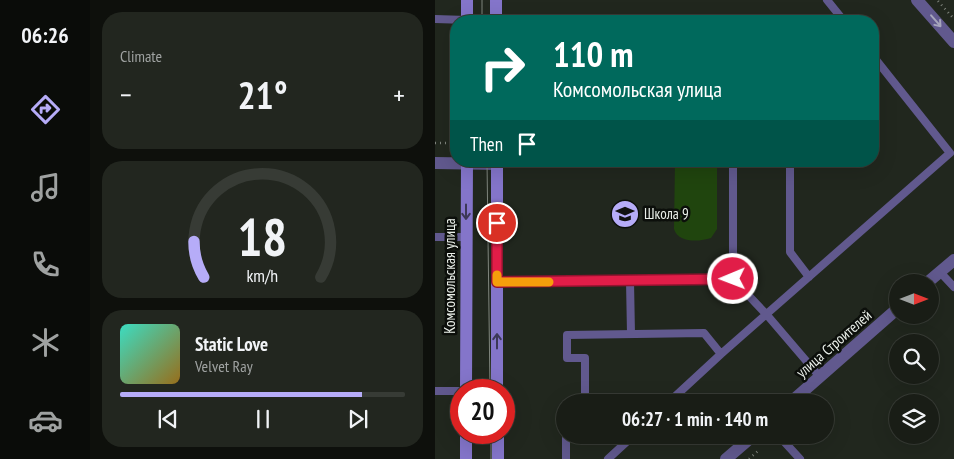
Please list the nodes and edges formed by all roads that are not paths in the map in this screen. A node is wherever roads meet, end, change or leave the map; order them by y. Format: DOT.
graph roads {
  1 [pos="467,0"];
  2 [pos="496,0"];
  3 [pos="827,0"];
  4 [pos="917,0"];
  5 [pos="464,15"];
  6 [pos="496,15"];
  7 [pos="839,15"];
  8 [pos="435,20"];
  9 [pos="450,20"];
  10 [pos="954,42"];
  11 [pos="879,64"];
  12 [pos="435,163"];
  13 [pos="450,163"];
  14 [pos="467,167"];
  15 [pos="497,167"];
  16 [pos="733,167"];
  17 [pos="790,167"];
  18 [pos="435,237"];
  19 [pos="466,238"];
  20 [pos="954,260"];
  21 [pos="940,272"];
  22 [pos="938,274"];
  23 [pos="809,276"];
  24 [pos="733,279"];
  25 [pos="631,281"];
  26 [pos="497,282"];
  27 [pos="954,287"];
  28 [pos="767,315"];
  29 [pos="889,316"];
  30 [pos="631,334"];
  31 [pos="721,354"];
  32 [pos="820,378"];
  33 [pos="466,379"];
  34 [pos="497,379"];
  35 [pos="435,391"];
  36 [pos="450,391"];
  37 [pos="585,394"];
  38 [pos="678,394"];
  39 [pos="801,394"];
  40 [pos="466,444"];
  41 [pos="497,444"];
  42 [pos="566,444"];
  43 [pos="625,444"];
  44 [pos="744,444"];
  45 [pos="786,444"];
  46 [pos="610,458"];
  47 [pos="466,459"];
  48 [pos="498,459"];
  49 [pos="566,459"];
  50 [pos="727,459"];
  51 [pos="800,459"];
  1 -- 5 [label="main road"];
  2 -- 6 [label="main road"];
  3 -- 7 [label="lane"];
  4 -- 10 [label="street, one-way"];
  8 -- 9 [label="lane"];
  11 -- 23 [label="lane"];
  12 -- 13 [label="street"];
  14 -- 19 [label="main road, Комсомольская улица, one-way"];
  15 -- 26 [label="main road"];
  16 -- 24 [label="lane"];
  17 -- 23 [label="lane"];
  18 -- 19 [label="lane"];
  19 -- 33 [label="main road, Комсомольская улица"];
  20 -- 21 [label="street"];
  21 -- 22 [label="street"];
  21 -- 27 [label="lane"];
  23 -- 28 [label="lane"];
  24 -- 25 [label="lane"];
  24 -- 28 [label="lane"];
  25 -- 26 [label="lane"];
  25 -- 30 [label="lane"];
  34 -- 26 [label="main road, one-way"];
  28 -- 31 [label="lane"];
  28 -- 32 [label="lane"];
  29 -- 32 [label="street, улица Строителей"];
  30 -- 31 [label="lane"];
  30 -- 37 [label="lane"];
  31 -- 38 [label="lane"];
  32 -- 39 [label="street, улица Строителей"];
  35 -- 36 [label="lane"];
  40 -- 47 [label="main road"];
  41 -- 48 [label="main road"];
  42 -- 49 [label="lane"];
  43 -- 46 [label="lane"];
  44 -- 50 [label="street"];
  45 -- 51 [label="lane"];
}
